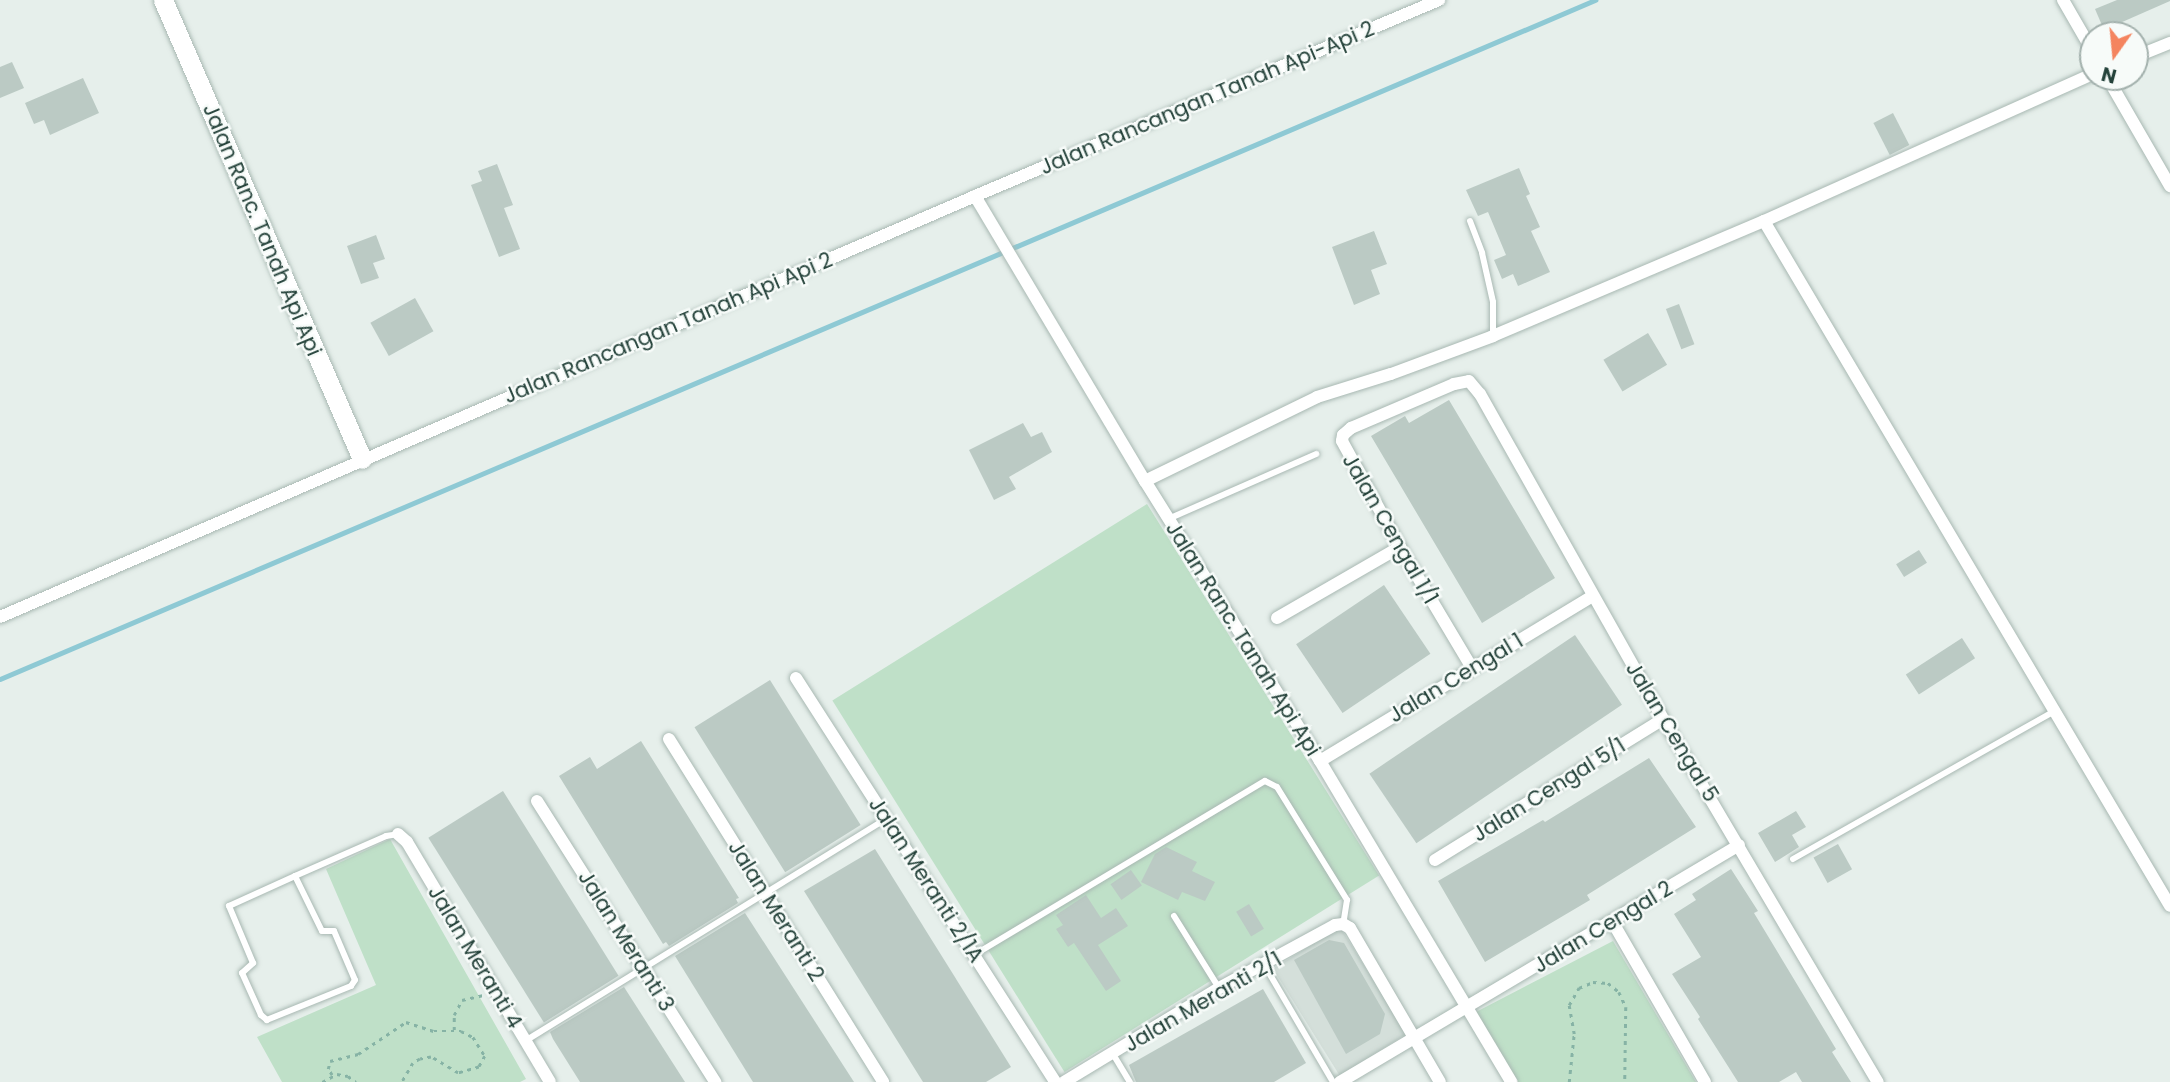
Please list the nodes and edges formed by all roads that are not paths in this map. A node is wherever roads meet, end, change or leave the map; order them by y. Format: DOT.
graph roads {
  1 [pos="163,0"];
  2 [pos="1439,0"];
  3 [pos="2063,0"];
  4 [pos="2079,28"];
  5 [pos="2170,43"];
  6 [pos="2149,51"];
  7 [pos="2079,80"];
  8 [pos="2115,91"];
  9 [pos="2170,186"];
  10 [pos="975,196"];
  11 [pos="1469,221"];
  12 [pos="1764,221"];
  13 [pos="1493,336"];
  14 [pos="1469,381"];
  15 [pos="1316,454"];
  16 [pos="362,459"];
  17 [pos="1145,481"];
  18 [pos="1168,519"];
  19 [pos="1400,548"];
  20 [pos="1592,596"];
  21 [pos="0,617"];
  22 [pos="1277,618"];
  23 [pos="1472,668"];
  24 [pos="796,678"];
  25 [pos="2055,711"];
  26 [pos="1663,719"];
  27 [pos="669,739"];
  28 [pos="1320,761"];
  29 [pos="537,801"];
  30 [pos="886,819"];
  31 [pos="398,834"];
  32 [pos="1739,845"];
  33 [pos="1793,859"];
  34 [pos="1435,860"];
  35 [pos="296,876"];
  36 [pos="765,893"];
  37 [pos="2170,906"];
  38 [pos="1174,916"];
  39 [pos="1612,921"];
  40 [pos="1343,924"];
  41 [pos="974,955"];
  42 [pos="1265,966"];
  43 [pos="643,968"];
  44 [pos="1219,988"];
  45 [pos="1467,1009"];
  46 [pos="1415,1038"];
  47 [pos="525,1041"];
  48 [pos="1113,1054"];
  49 [pos="547,1081"];
  50 [pos="715,1082"];
  51 [pos="883,1082"];
  52 [pos="1055,1082"];
  53 [pos="1064,1082"];
  54 [pos="1130,1082"];
  55 [pos="1333,1082"];
  56 [pos="1340,1082"];
  57 [pos="1440,1082"];
  58 [pos="1511,1082"];
  59 [pos="1705,1082"];
  60 [pos="1878,1082"];
  1 -- 16 [label="street, Jalan Ranc. Tanah Api Api"];
  2 -- 10 [label="street, Jalan Rancangan Tanah Api-Api 2"];
  3 -- 4 [label="street"];
  5 -- 6 [label="street"];
  7 -- 12 [label="street"];
  8 -- 9 [label="street"];
  10 -- 16 [label="street, Jalan Rancangan Tanah Api Api 2"];
  10 -- 17 [label="street, Jalan Ranc. Tanah Api Api"];
  11 -- 13 [label="lane"];
  12 -- 13 [label="street"];
  12 -- 25 [label="street"];
  13 -- 17 [label="street"];
  14 -- 19 [label="street, Jalan Cengal 1/1"];
  14 -- 20 [label="street, Jalan Cengal 5"];
  15 -- 18 [label="lane"];
  16 -- 21 [label="street"];
  17 -- 18 [label="street, Jalan Ranc. Tanah Api Api"];
  18 -- 28 [label="street, Jalan Ranc. Tanah Api Api"];
  19 -- 22 [label="street"];
  19 -- 23 [label="street, Jalan Cengal 1/1"];
  20 -- 23 [label="street, Jalan Cengal 1"];
  20 -- 26 [label="street, Jalan Cengal 5"];
  23 -- 28 [label="street, Jalan Cengal 1"];
  24 -- 30 [label="street, Jalan Meranti 2/1A"];
  25 -- 33 [label="lane"];
  25 -- 37 [label="street"];
  26 -- 32 [label="street, Jalan Cengal 5"];
  26 -- 34 [label="street, Jalan Cengal 5/1"];
  27 -- 36 [label="street, Jalan Meranti 2"];
  28 -- 45 [label="street, Jalan Ranc. Tanah Api Api"];
  29 -- 43 [label="street, Jalan Meranti 3"];
  30 -- 36 [label="lane"];
  30 -- 41 [label="street, Jalan Meranti 2/1A"];
  31 -- 35 [label="lane"];
  31 -- 47 [label="street, Jalan Meranti 4"];
  32 -- 39 [label="street, Jalan Cengal 2"];
  32 -- 60 [label="street, Jalan Cengal 5"];
  35 -- 35 [label="lane"];
  36 -- 43 [label="lane"];
  36 -- 51 [label="street, Jalan Meranti 2"];
  38 -- 44 [label="lane"];
  39 -- 45 [label="street, Jalan Cengal 2"];
  39 -- 59 [label="street"];
  40 -- 41 [label="lane"];
  40 -- 42 [label="street, Jalan Meranti 2/1"];
  40 -- 46 [label="street"];
  41 -- 52 [label="street, Jalan Meranti 2/1A"];
  42 -- 44 [label="street, Jalan Meranti 2/1"];
  42 -- 55 [label="lane"];
  43 -- 47 [label="lane"];
  43 -- 50 [label="street, Jalan Meranti 3"];
  44 -- 48 [label="street, Jalan Meranti 2/1"];
  45 -- 46 [label="street, Jalan Cengal 2"];
  45 -- 58 [label="street, Jalan Ranc. Tanah Api Api"];
  46 -- 56 [label="street, Jalan Cengal 2"];
  46 -- 57 [label="street"];
  47 -- 49 [label="street, Jalan Meranti 4"];
  48 -- 53 [label="street, Jalan Meranti 2/1"];
  48 -- 54 [label="lane"];
}
